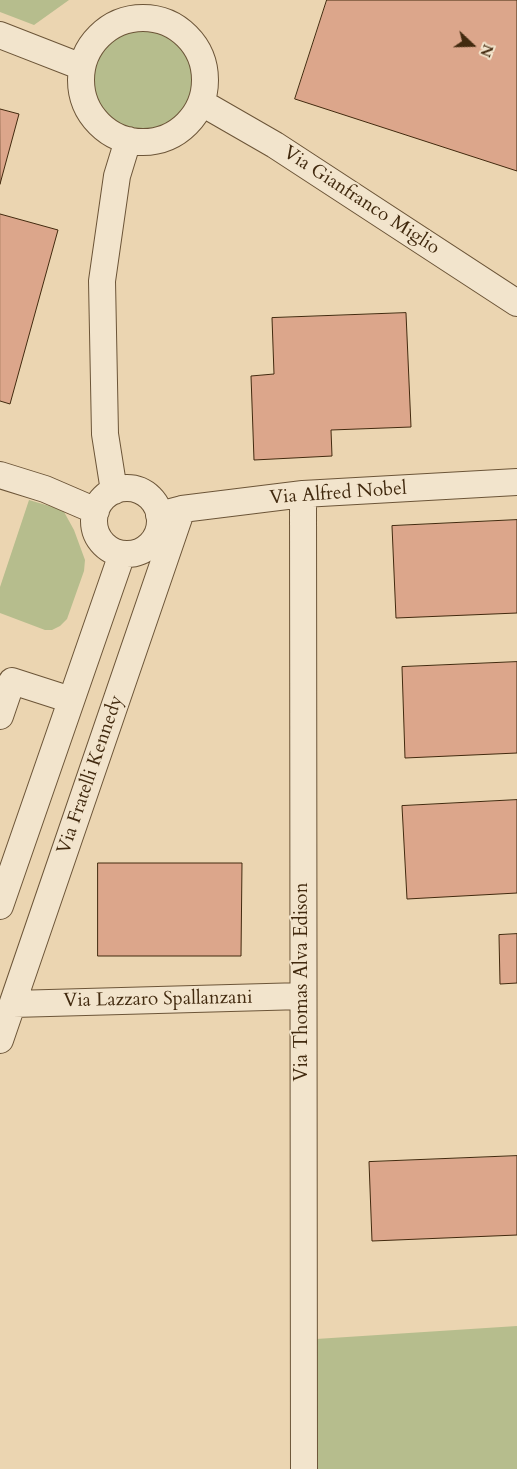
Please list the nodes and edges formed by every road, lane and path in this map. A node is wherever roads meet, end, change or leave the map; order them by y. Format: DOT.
graph roads {
  1 [pos="169,11"];
  2 [pos="0,35"];
  3 [pos="82,68"];
  4 [pos="202,103"];
  5 [pos="128,140"];
  6 [pos="517,303"];
  7 [pos="0,475"];
  8 [pos="517,482"];
  9 [pos="114,491"];
  10 [pos="303,494"];
  11 [pos="96,511"];
  12 [pos="171,512"];
  13 [pos="122,554"];
  14 [pos="72,700"];
  15 [pos="0,716"];
  16 [pos="0,906"];
  17 [pos="303,996"];
  18 [pos="13,1004"];
  19 [pos="0,1040"];
  20 [pos="304,1469"];
  1 -- 3 [label="street"];
  1 -- 4 [label="street"];
  2 -- 3 [label="street"];
  3 -- 5 [label="street"];
  4 -- 5 [label="street"];
  4 -- 6 [label="street, Via Gianfranco Miglio"];
  5 -- 9 [label="street"];
  7 -- 11 [label="street"];
  8 -- 10 [label="street, Via Alfred Nobel"];
  9 -- 11 [label="street"];
  9 -- 12 [label="street"];
  10 -- 12 [label="street, Via Alfred Nobel"];
  10 -- 17 [label="street, Via Thomas Alva Edison"];
  11 -- 13 [label="street"];
  12 -- 13 [label="street"];
  12 -- 18 [label="street, Via Fratelli Kennedy"];
  13 -- 14 [label="street"];
  14 -- 15 [label="street"];
  14 -- 16 [label="street"];
  17 -- 18 [label="street, Via Lazzaro Spallanzani"];
  17 -- 20 [label="street, Via Thomas Alva Edison"];
  18 -- 19 [label="street, Via Fratelli Kennedy"];
}
